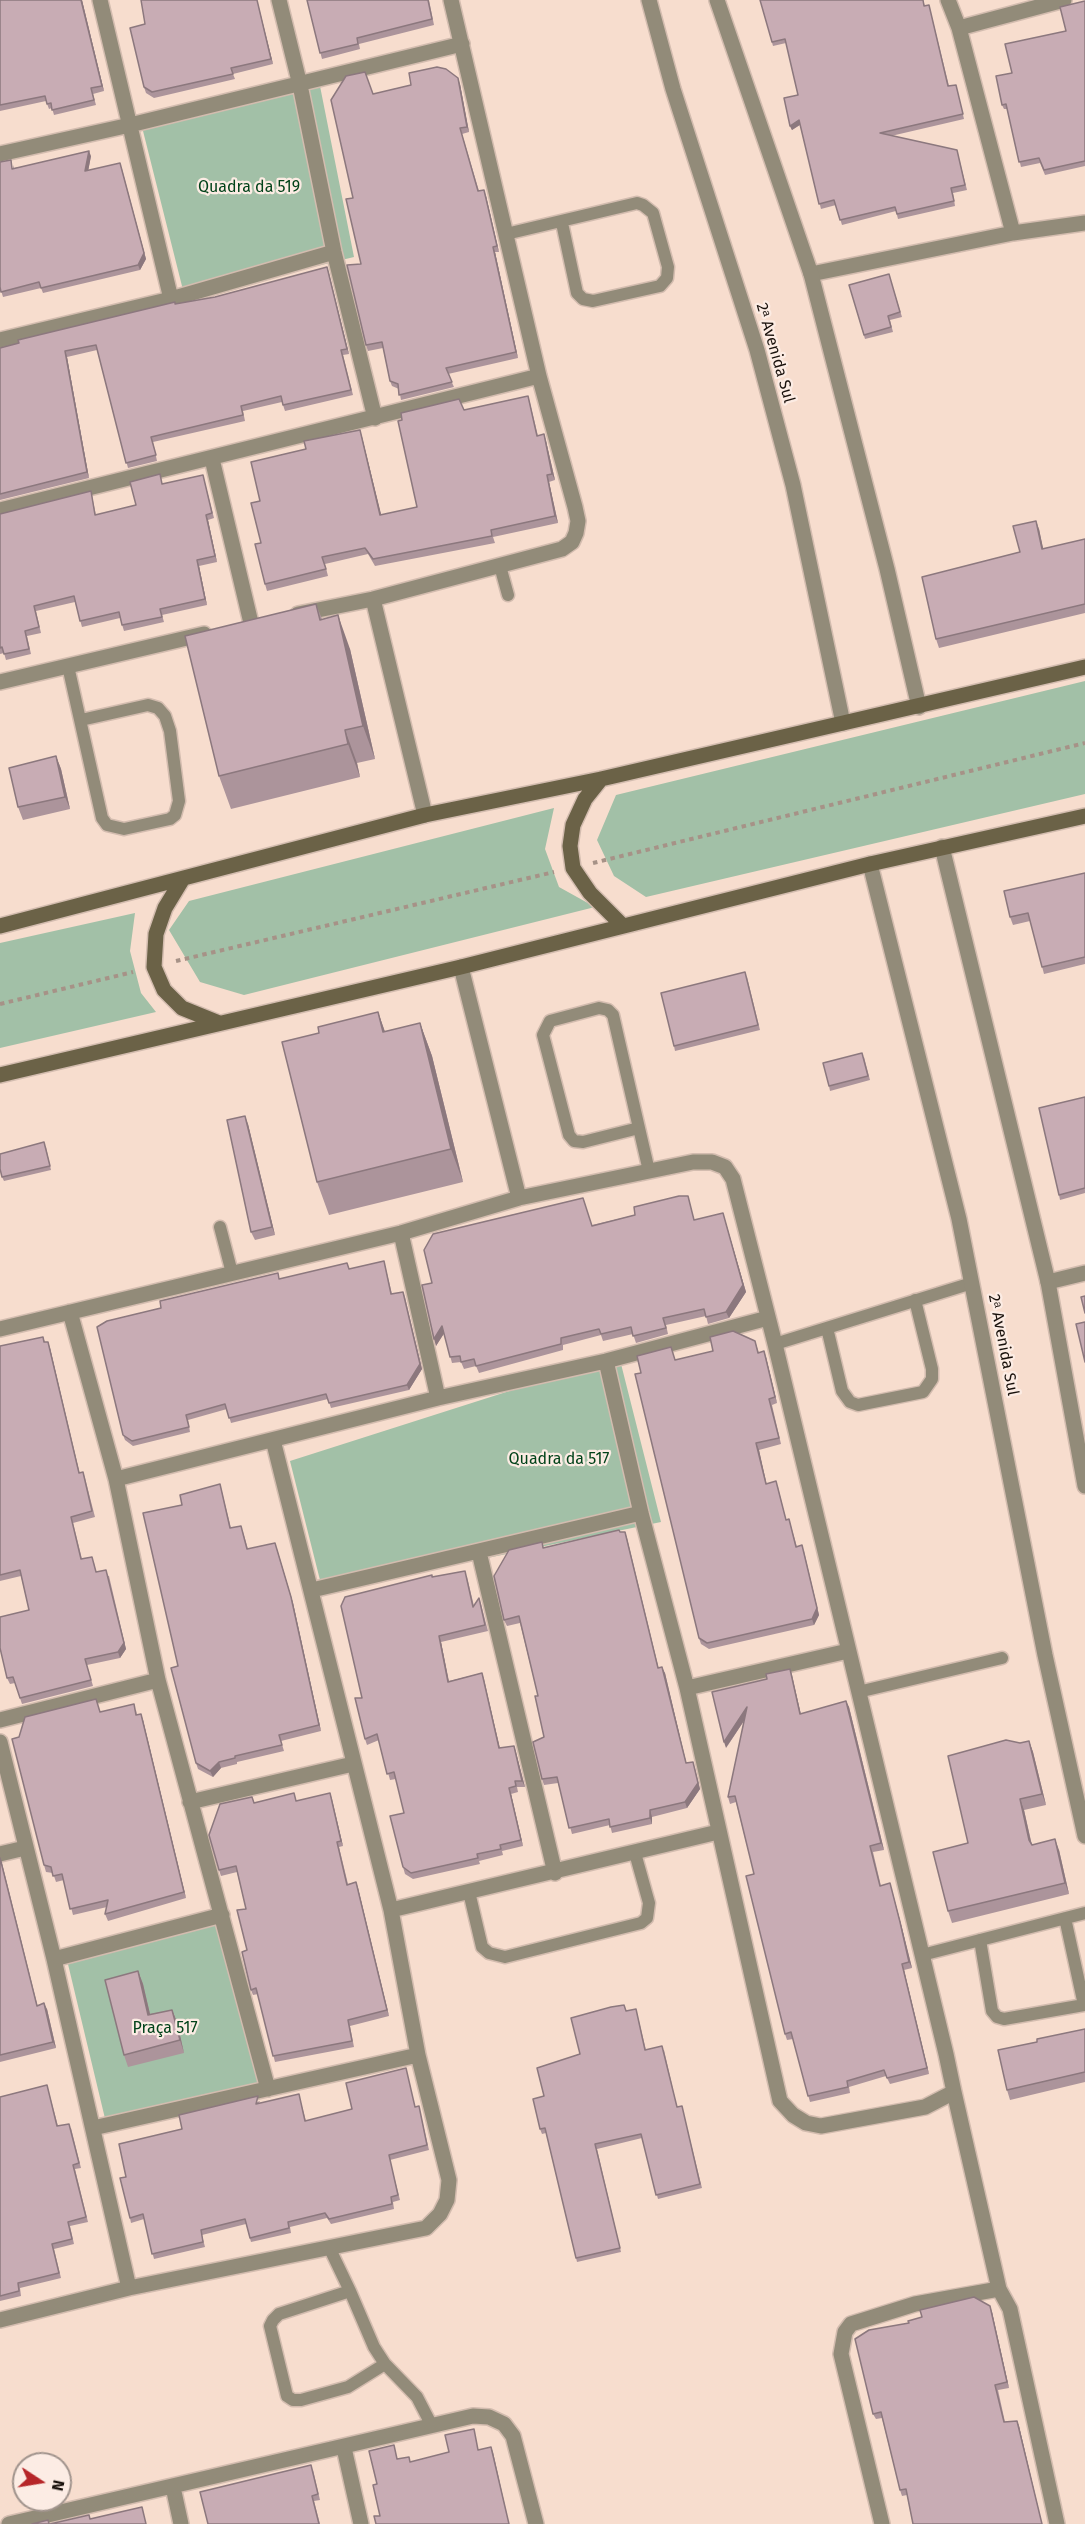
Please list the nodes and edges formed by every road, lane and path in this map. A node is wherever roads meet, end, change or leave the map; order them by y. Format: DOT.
graph roads {
  1 [pos="100,0"];
  2 [pos="279,0"];
  3 [pos="451,0"];
  4 [pos="649,0"];
  5 [pos="717,0"];
  6 [pos="948,0"];
  7 [pos="1064,0"];
  8 [pos="959,28"];
  9 [pos="462,44"];
  10 [pos="300,85"];
  11 [pos="130,125"];
  12 [pos="0,154"];
  13 [pos="562,223"];
  14 [pos="1085,223"];
  15 [pos="1013,233"];
  16 [pos="506,234"];
  17 [pos="334,252"];
  18 [pos="811,274"];
  19 [pos="171,299"];
  20 [pos="0,340"];
  21 [pos="539,375"];
  22 [pos="375,418"];
  23 [pos="212,459"];
  24 [pos="0,510"];
  25 [pos="500,566"];
  26 [pos="508,595"];
  27 [pos="373,599"];
  28 [pos="285,616"];
  29 [pos="251,623"];
  30 [pos="217,631"];
  31 [pos="68,666"];
  32 [pos="1085,668"];
  33 [pos="0,682"];
  34 [pos="919,707"];
  35 [pos="81,720"];
  36 [pos="843,723"];
  37 [pos="1085,743"];
  38 [pos="601,779"];
  39 [pos="424,815"];
  40 [pos="1085,816"];
  41 [pos="942,848"];
  42 [pos="870,864"];
  43 [pos="573,868"];
  44 [pos="182,880"];
  45 [pos="622,925"];
  46 [pos="0,926"];
  47 [pos="154,966"];
  48 [pos="461,967"];
  49 [pos="0,1004"];
  50 [pos="219,1023"];
  51 [pos="0,1075"];
  52 [pos="639,1128"];
  53 [pos="649,1171"];
  54 [pos="519,1198"];
  55 [pos="220,1227"];
  56 [pos="401,1233"];
  57 [pos="232,1273"];
  58 [pos="1085,1273"];
  59 [pos="1048,1282"];
  60 [pos="972,1283"];
  61 [pos="915,1300"];
  62 [pos="70,1312"];
  63 [pos="768,1318"];
  64 [pos="827,1328"];
  65 [pos="0,1329"];
  66 [pos="775,1344"];
  67 [pos="606,1361"];
  68 [pos="438,1398"];
  69 [pos="273,1440"];
  70 [pos="116,1479"];
  71 [pos="1085,1486"];
  72 [pos="641,1513"];
  73 [pos="479,1552"];
  74 [pos="312,1590"];
  75 [pos="848,1651"];
  76 [pos="1002,1658"];
  77 [pos="158,1680"];
  78 [pos="687,1688"];
  79 [pos="858,1692"];
  80 [pos="0,1720"];
  81 [pos="0,1742"];
  82 [pos="353,1764"];
  83 [pos="190,1802"];
  84 [pos="718,1832"];
  85 [pos="1085,1836"];
  86 [pos="25,1848"];
  87 [pos="635,1853"];
  88 [pos="0,1854"];
  89 [pos="555,1873"];
  90 [pos="469,1892"];
  91 [pos="391,1910"];
  92 [pos="1085,1913"];
  93 [pos="222,1915"];
  94 [pos="1065,1918"];
  95 [pos="980,1940"];
  96 [pos="922,1955"];
  97 [pos="54,1959"];
  98 [pos="1084,2005"];
  99 [pos="418,2055"];
  100 [pos="268,2089"];
  101 [pos="954,2092"];
  102 [pos="93,2128"];
  103 [pos="329,2247"];
  104 [pos="129,2288"];
  105 [pos="999,2289"];
  106 [pos="350,2291"];
  107 [pos="0,2320"];
  108 [pos="385,2364"];
  109 [pos="432,2426"];
  110 [pos="344,2448"];
  111 [pos="173,2487"];
  112 [pos="9,2524"];
  113 [pos="182,2524"];
  114 [pos="361,2524"];
  115 [pos="536,2524"];
  116 [pos="882,2524"];
  117 [pos="1057,2524"];
  1 -- 11 [label="street"];
  2 -- 10 [label="street"];
  3 -- 9 [label="street"];
  4 -- 36 [label="street, 2ᵃ Avenida Sul"];
  5 -- 18 [label="street"];
  6 -- 8 [label="street"];
  7 -- 8 [label="street"];
  8 -- 15 [label="street"];
  9 -- 10 [label="street"];
  9 -- 16 [label="street"];
  10 -- 11 [label="street"];
  10 -- 17 [label="street"];
  11 -- 12 [label="street"];
  11 -- 19 [label="street"];
  13 -- 13 [label="lane"];
  13 -- 16 [label="lane"];
  14 -- 15 [label="street"];
  15 -- 18 [label="street"];
  16 -- 21 [label="street"];
  17 -- 19 [label="street"];
  17 -- 22 [label="street"];
  18 -- 34 [label="street"];
  19 -- 20 [label="street"];
  21 -- 22 [label="street"];
  21 -- 25 [label="street"];
  22 -- 23 [label="street"];
  23 -- 24 [label="street"];
  23 -- 29 [label="street"];
  25 -- 26 [label="lane"];
  25 -- 27 [label="street"];
  27 -- 28 [label="street"];
  27 -- 39 [label="street"];
  30 -- 31 [label="street"];
  31 -- 33 [label="street"];
  31 -- 35 [label="lane"];
  32 -- 34 [label="main road"];
  34 -- 36 [label="main road"];
  35 -- 35 [label="lane"];
  36 -- 38 [label="main road"];
  37 -- 43 [label="path"];
  38 -- 39 [label="main road"];
  38 -- 43 [label="main road"];
  39 -- 44 [label="main road"];
  40 -- 41 [label="main road"];
  41 -- 42 [label="main road"];
  41 -- 59 [label="street"];
  42 -- 45 [label="main road"];
  42 -- 60 [label="street, 2ᵃ Avenida Sul"];
  43 -- 45 [label="main road"];
  43 -- 47 [label="path"];
  44 -- 46 [label="main road"];
  44 -- 47 [label="main road"];
  45 -- 48 [label="main road"];
  47 -- 49 [label="path"];
  47 -- 50 [label="main road"];
  48 -- 50 [label="main road"];
  48 -- 54 [label="street"];
  50 -- 51 [label="main road"];
  52 -- 52 [label="lane"];
  52 -- 53 [label="lane"];
  53 -- 54 [label="street"];
  53 -- 63 [label="street"];
  54 -- 56 [label="street"];
  55 -- 57 [label="lane"];
  56 -- 57 [label="street"];
  56 -- 68 [label="street"];
  57 -- 62 [label="street"];
  58 -- 59 [label="street"];
  59 -- 71 [label="street"];
  60 -- 61 [label="lane"];
  60 -- 85 [label="street, 2ᵃ Avenida Sul"];
  61 -- 64 [label="lane"];
  61 -- 64 [label="lane"];
  62 -- 65 [label="street"];
  62 -- 70 [label="street"];
  63 -- 66 [label="street"];
  63 -- 67 [label="street"];
  64 -- 66 [label="lane"];
  66 -- 75 [label="street"];
  67 -- 68 [label="street"];
  67 -- 72 [label="street"];
  68 -- 69 [label="street"];
  69 -- 70 [label="street"];
  69 -- 74 [label="street"];
  70 -- 77 [label="street"];
  72 -- 73 [label="street"];
  72 -- 78 [label="street"];
  73 -- 74 [label="street"];
  73 -- 89 [label="street"];
  74 -- 82 [label="street"];
  75 -- 78 [label="street"];
  75 -- 79 [label="street"];
  76 -- 79 [label="lane"];
  77 -- 80 [label="street"];
  77 -- 83 [label="street"];
  78 -- 84 [label="street"];
  79 -- 96 [label="street"];
  81 -- 86 [label="street"];
  82 -- 83 [label="street"];
  82 -- 91 [label="street"];
  83 -- 93 [label="street"];
  84 -- 87 [label="street"];
  84 -- 101 [label="street"];
  86 -- 88 [label="street"];
  86 -- 97 [label="street"];
  87 -- 89 [label="street"];
  87 -- 90 [label="lane"];
  89 -- 90 [label="street"];
  90 -- 91 [label="street"];
  91 -- 99 [label="street"];
  92 -- 94 [label="lane"];
  93 -- 97 [label="street"];
  93 -- 100 [label="street"];
  94 -- 95 [label="lane"];
  94 -- 98 [label="lane"];
  95 -- 96 [label="lane"];
  95 -- 98 [label="lane"];
  96 -- 101 [label="street"];
  97 -- 102 [label="street"];
  99 -- 100 [label="street"];
  99 -- 103 [label="street"];
  100 -- 102 [label="street"];
  101 -- 105 [label="street"];
  102 -- 104 [label="street"];
  103 -- 104 [label="street"];
  103 -- 106 [label="lane"];
  104 -- 107 [label="street"];
  105 -- 116 [label="street"];
  105 -- 117 [label="street"];
  106 -- 108 [label="lane"];
  106 -- 108 [label="lane"];
  108 -- 109 [label="lane"];
  109 -- 110 [label="street"];
  109 -- 115 [label="street"];
  110 -- 111 [label="street"];
  110 -- 114 [label="street"];
  111 -- 112 [label="street"];
  111 -- 113 [label="street"];
}
